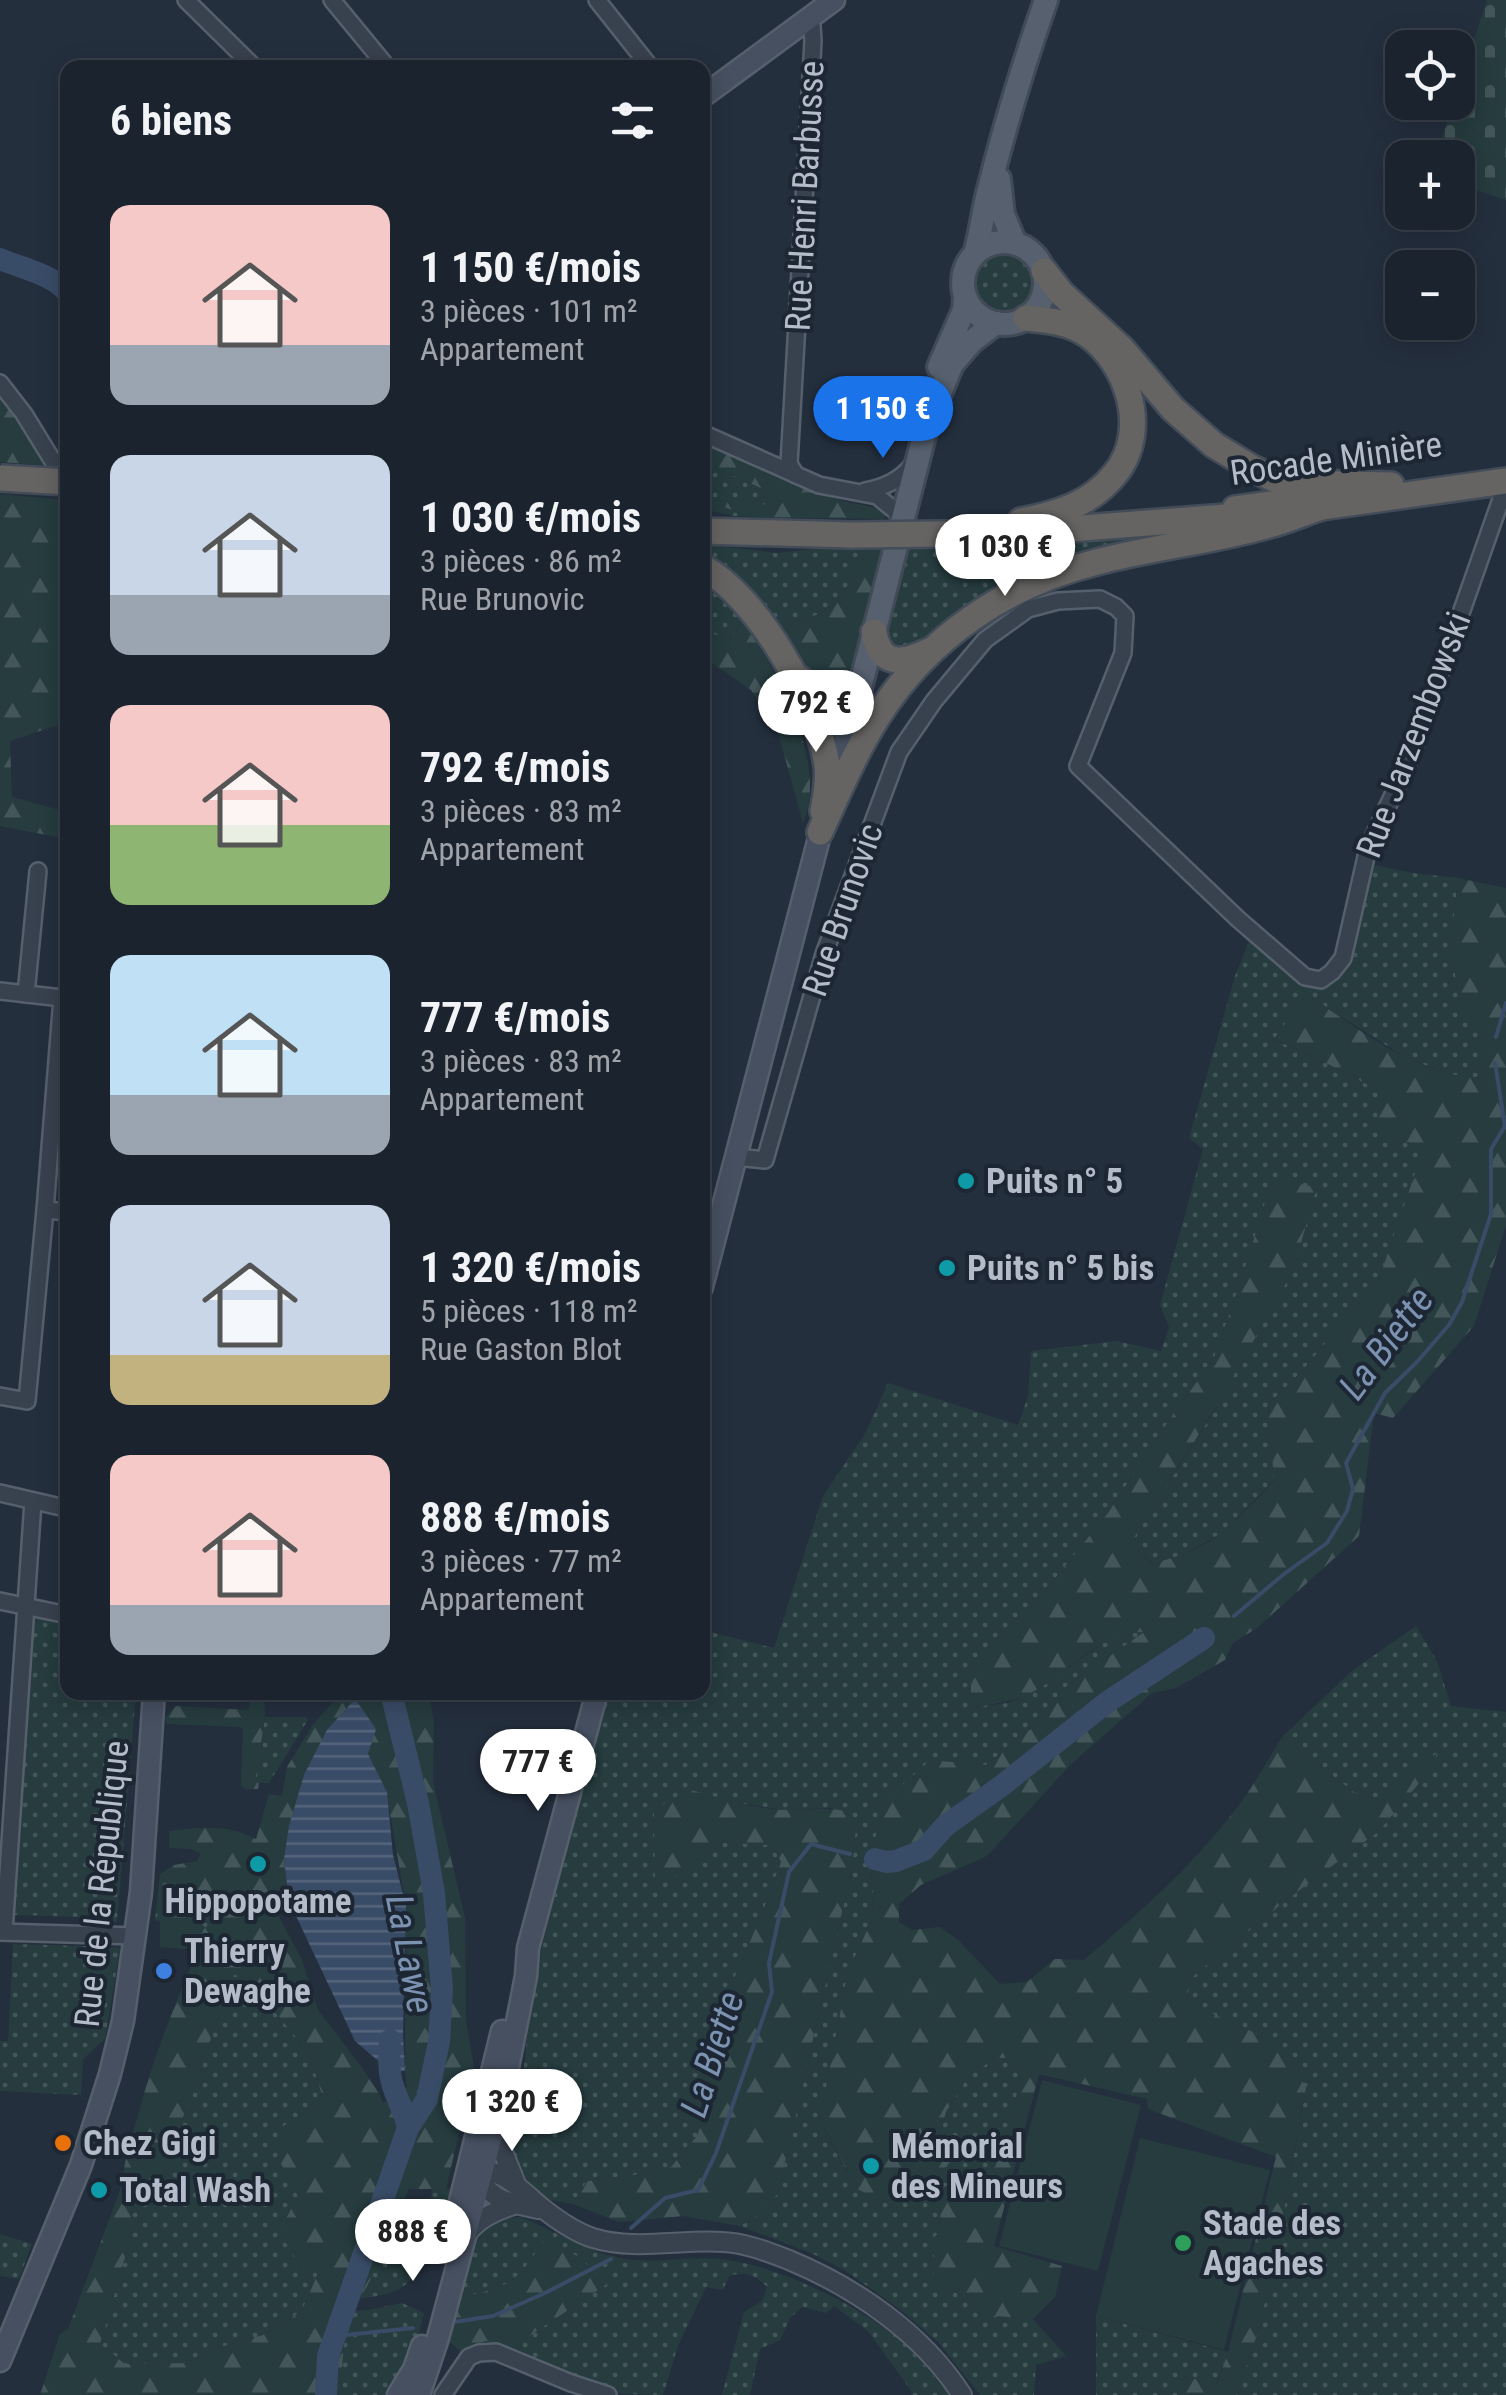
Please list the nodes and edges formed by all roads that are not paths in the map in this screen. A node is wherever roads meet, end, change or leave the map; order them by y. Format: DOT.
graph roads {
  1 [pos="186,0"];
  2 [pos="332,0"];
  3 [pos="597,0"];
  4 [pos="834,0"];
  5 [pos="1046,0"];
  6 [pos="808,20"];
  7 [pos="247,60"];
  8 [pos="381,60"];
  9 [pos="645,60"];
  10 [pos="710,91"];
  11 [pos="998,156"];
  12 [pos="1015,243"];
  13 [pos="975,254"];
  14 [pos="1044,271"];
  15 [pos="965,296"];
  16 [pos="1026,318"];
  17 [pos="996,324"];
  18 [pos="0,383"];
  19 [pos="792,434"];
  20 [pos="925,434"];
  21 [pos="710,437"];
  22 [pos="765,462"];
  23 [pos="60,470"];
  24 [pos="796,476"];
  25 [pos="0,478"];
  26 [pos="1500,479"];
  27 [pos="60,482"];
  28 [pos="1411,485"];
  29 [pos="856,492"];
  30 [pos="1320,508"];
  31 [pos="1176,519"];
  32 [pos="904,520"];
  33 [pos="710,531"];
  34 [pos="943,534"];
  35 [pos="710,574"];
  36 [pos="874,632"];
  37 [pos="931,650"];
  38 [pos="789,668"];
  39 [pos="860,692"];
  40 [pos="820,832"];
  41 [pos="38,871"];
  42 [pos="1321,980"];
  43 [pos="0,992"];
  44 [pos="26,994"];
  45 [pos="60,998"];
  46 [pos="60,1023"];
  47 [pos="736,1156"];
  48 [pos="45,1210"];
  49 [pos="60,1211"];
  50 [pos="710,1256"];
  51 [pos="0,1396"];
  52 [pos="0,1493"];
  53 [pos="33,1501"];
  54 [pos="60,1507"];
  55 [pos="0,1601"];
  56 [pos="24,1607"];
  57 [pos="60,1614"];
  58 [pos="153,1700"];
  59 [pos="595,1700"];
  60 [pos="2,1932"];
  61 [pos="136,1936"];
  62 [pos="528,1948"];
  63 [pos="502,2098"];
  64 [pos="476,2178"];
  65 [pos="518,2196"];
  66 [pos="466,2236"];
  67 [pos="420,2352"];
  68 [pos="0,2361"];
  69 [pos="423,2394"];
  70 [pos="398,2395"];
  71 [pos="608,2395"];
  72 [pos="962,2395"];
  1 -- 7 [label="street"];
  2 -- 8 [label="street"];
  3 -- 9 [label="street"];
  4 -- 6 [label="main road"];
  5 -- 11 [label="main road"];
  6 -- 10 [label="main road"];
  6 -- 19 [label="street, Rue Henri Barbusse"];
  11 -- 12 [label="main road"];
  11 -- 13 [label="main road"];
  12 -- 13 [label="main road"];
  12 -- 14 [label="main road"];
  13 -- 15 [label="main road"];
  14 -- 16 [label="main road"];
  14 -- 28 [label="highway"];
  15 -- 17 [label="main road"];
  15 -- 20 [label="main road"];
  16 -- 17 [label="main road"];
  16 -- 34 [label="highway"];
  17 -- 20 [label="main road"];
  18 -- 23 [label="street"];
  19 -- 22 [label="street"];
  19 -- 24 [label="street, Rue Henri Barbusse"];
  20 -- 29 [label="street"];
  20 -- 32 [label="main road"];
  21 -- 22 [label="street"];
  22 -- 24 [label="street"];
  24 -- 29 [label="street"];
  25 -- 27 [label="highway, bridge"];
  26 -- 28 [label="highway, Rocade Minière"];
  26 -- 30 [label="highway, Rocade Minière"];
  26 -- 42 [label="street, Rue Jarzembowski"];
  28 -- 31 [label="highway, Rocade Minière"];
  29 -- 32 [label="street"];
  30 -- 31 [label="highway, Rocade Minière"];
  30 -- 37 [label="highway"];
  31 -- 34 [label="highway, Rocade Minière"];
  32 -- 36 [label="main road"];
  33 -- 34 [label="highway, Rocade Minière, bridge"];
  35 -- 38 [label="highway"];
  36 -- 37 [label="highway"];
  36 -- 39 [label="main road"];
  37 -- 40 [label="highway"];
  38 -- 39 [label="highway"];
  38 -- 40 [label="highway"];
  39 -- 40 [label="main road"];
  40 -- 47 [label="main road"];
  41 -- 44 [label="street"];
  42 -- 47 [label="street, Rue Brunovic"];
  43 -- 44 [label="street"];
  44 -- 45 [label="street"];
  46 -- 48 [label="street"];
  47 -- 50 [label="main road"];
  48 -- 49 [label="street"];
  48 -- 51 [label="street"];
  52 -- 53 [label="street"];
  53 -- 54 [label="street"];
  53 -- 56 [label="street"];
  55 -- 56 [label="street"];
  56 -- 57 [label="street"];
  56 -- 60 [label="street"];
  58 -- 61 [label="main road, Rue de la République"];
  59 -- 62 [label="main road"];
  60 -- 61 [label="street"];
  61 -- 68 [label="main road, Rue de la République"];
  62 -- 63 [label="main road"];
  62 -- 64 [label="main road"];
  63 -- 64 [label="main road"];
  63 -- 65 [label="street"];
  64 -- 65 [label="street"];
  64 -- 66 [label="main road"];
  64 -- 67 [label="main road"];
  65 -- 66 [label="street"];
  65 -- 72 [label="street"];
  66 -- 69 [label="main road"];
  67 -- 69 [label="street"];
  67 -- 70 [label="main road"];
  69 -- 71 [label="street"];
}
